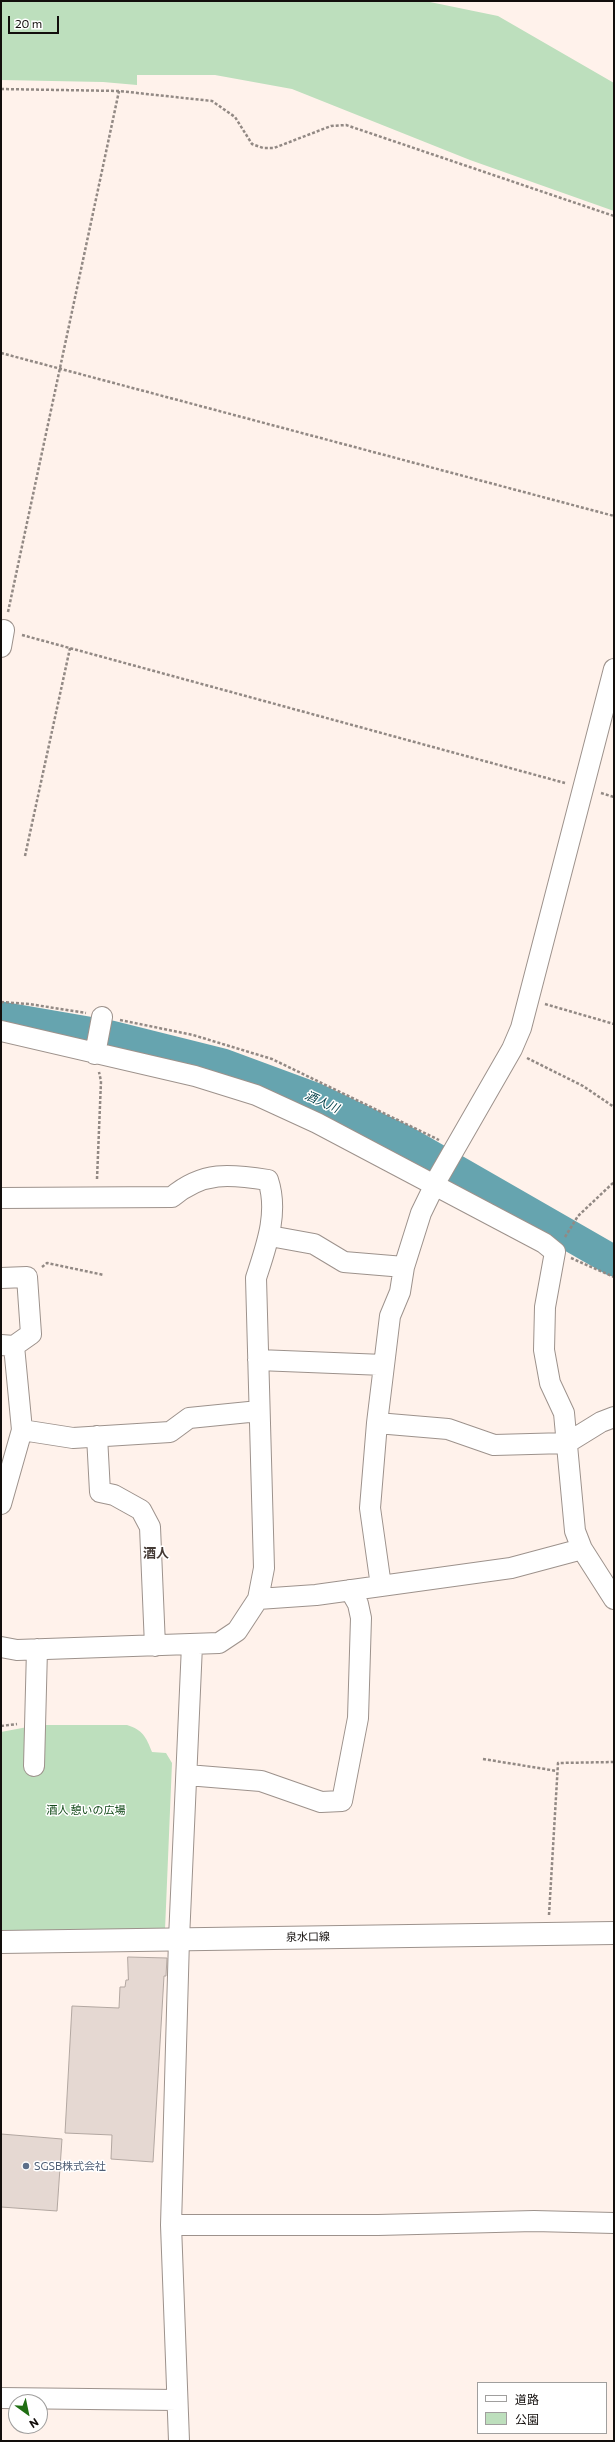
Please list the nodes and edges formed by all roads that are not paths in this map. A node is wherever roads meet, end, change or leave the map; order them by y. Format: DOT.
graph roads {
  1 [pos="614,669"];
  2 [pos="102,1017"];
  3 [pos="1,1031"];
  4 [pos="95,1054"];
  5 [pos="434,1185"];
  6 [pos="1,1198"];
  7 [pos="270,1236"];
  8 [pos="404,1268"];
  9 [pos="1,1278"];
  10 [pos="8,1346"];
  11 [pos="258,1360"];
  12 [pos="384,1365"];
  13 [pos="259,1411"];
  14 [pos="614,1417"];
  15 [pos="377,1423"];
  16 [pos="22,1430"];
  17 [pos="97,1436"];
  18 [pos="567,1443"];
  19 [pos="1,1504"];
  20 [pos="582,1550"];
  21 [pos="381,1586"];
  22 [pos="350,1590"];
  23 [pos="258,1599"];
  24 [pos="614,1599"];
  25 [pos="192,1645"];
  26 [pos="156,1646"];
  27 [pos="1,1647"];
  28 [pos="37,1649"];
  29 [pos="34,1766"];
  30 [pos="187,1775"];
  31 [pos="614,1932"];
  32 [pos="179,1939"];
  33 [pos="1,1942"];
  34 [pos="614,2223"];
  35 [pos="171,2225"];
  36 [pos="1,2398"];
  37 [pos="178,2400"];
  38 [pos="179,2441"];
  1 -- 5 [label="street"];
  2 -- 4 [label="street"];
  3 -- 4 [label="street"];
  4 -- 5 [label="street"];
  5 -- 8 [label="street"];
  5 -- 18 [label="street"];
  6 -- 7 [label="street"];
  7 -- 8 [label="street"];
  7 -- 11 [label="street"];
  8 -- 12 [label="street"];
  9 -- 10 [label="street"];
  10 -- 16 [label="street"];
  11 -- 12 [label="street"];
  11 -- 13 [label="street"];
  12 -- 15 [label="street"];
  13 -- 17 [label="street"];
  13 -- 23 [label="street"];
  14 -- 18 [label="street"];
  15 -- 18 [label="street"];
  15 -- 21 [label="street"];
  16 -- 17 [label="street"];
  16 -- 19 [label="street"];
  17 -- 26 [label="street"];
  18 -- 20 [label="street"];
  20 -- 21 [label="street"];
  20 -- 24 [label="street"];
  21 -- 22 [label="street"];
  22 -- 23 [label="street"];
  22 -- 30 [label="street"];
  23 -- 25 [label="street"];
  25 -- 26 [label="street"];
  25 -- 30 [label="street"];
  26 -- 28 [label="street"];
  27 -- 28 [label="street"];
  28 -- 29 [label="street"];
  30 -- 32 [label="street"];
  31 -- 32 [label="main road, 泉水口線"];
  32 -- 33 [label="main road, 泉水口線"];
  32 -- 35 [label="street"];
  34 -- 35 [label="street"];
  35 -- 37 [label="street"];
  36 -- 37 [label="street"];
  37 -- 38 [label="street"];
}
